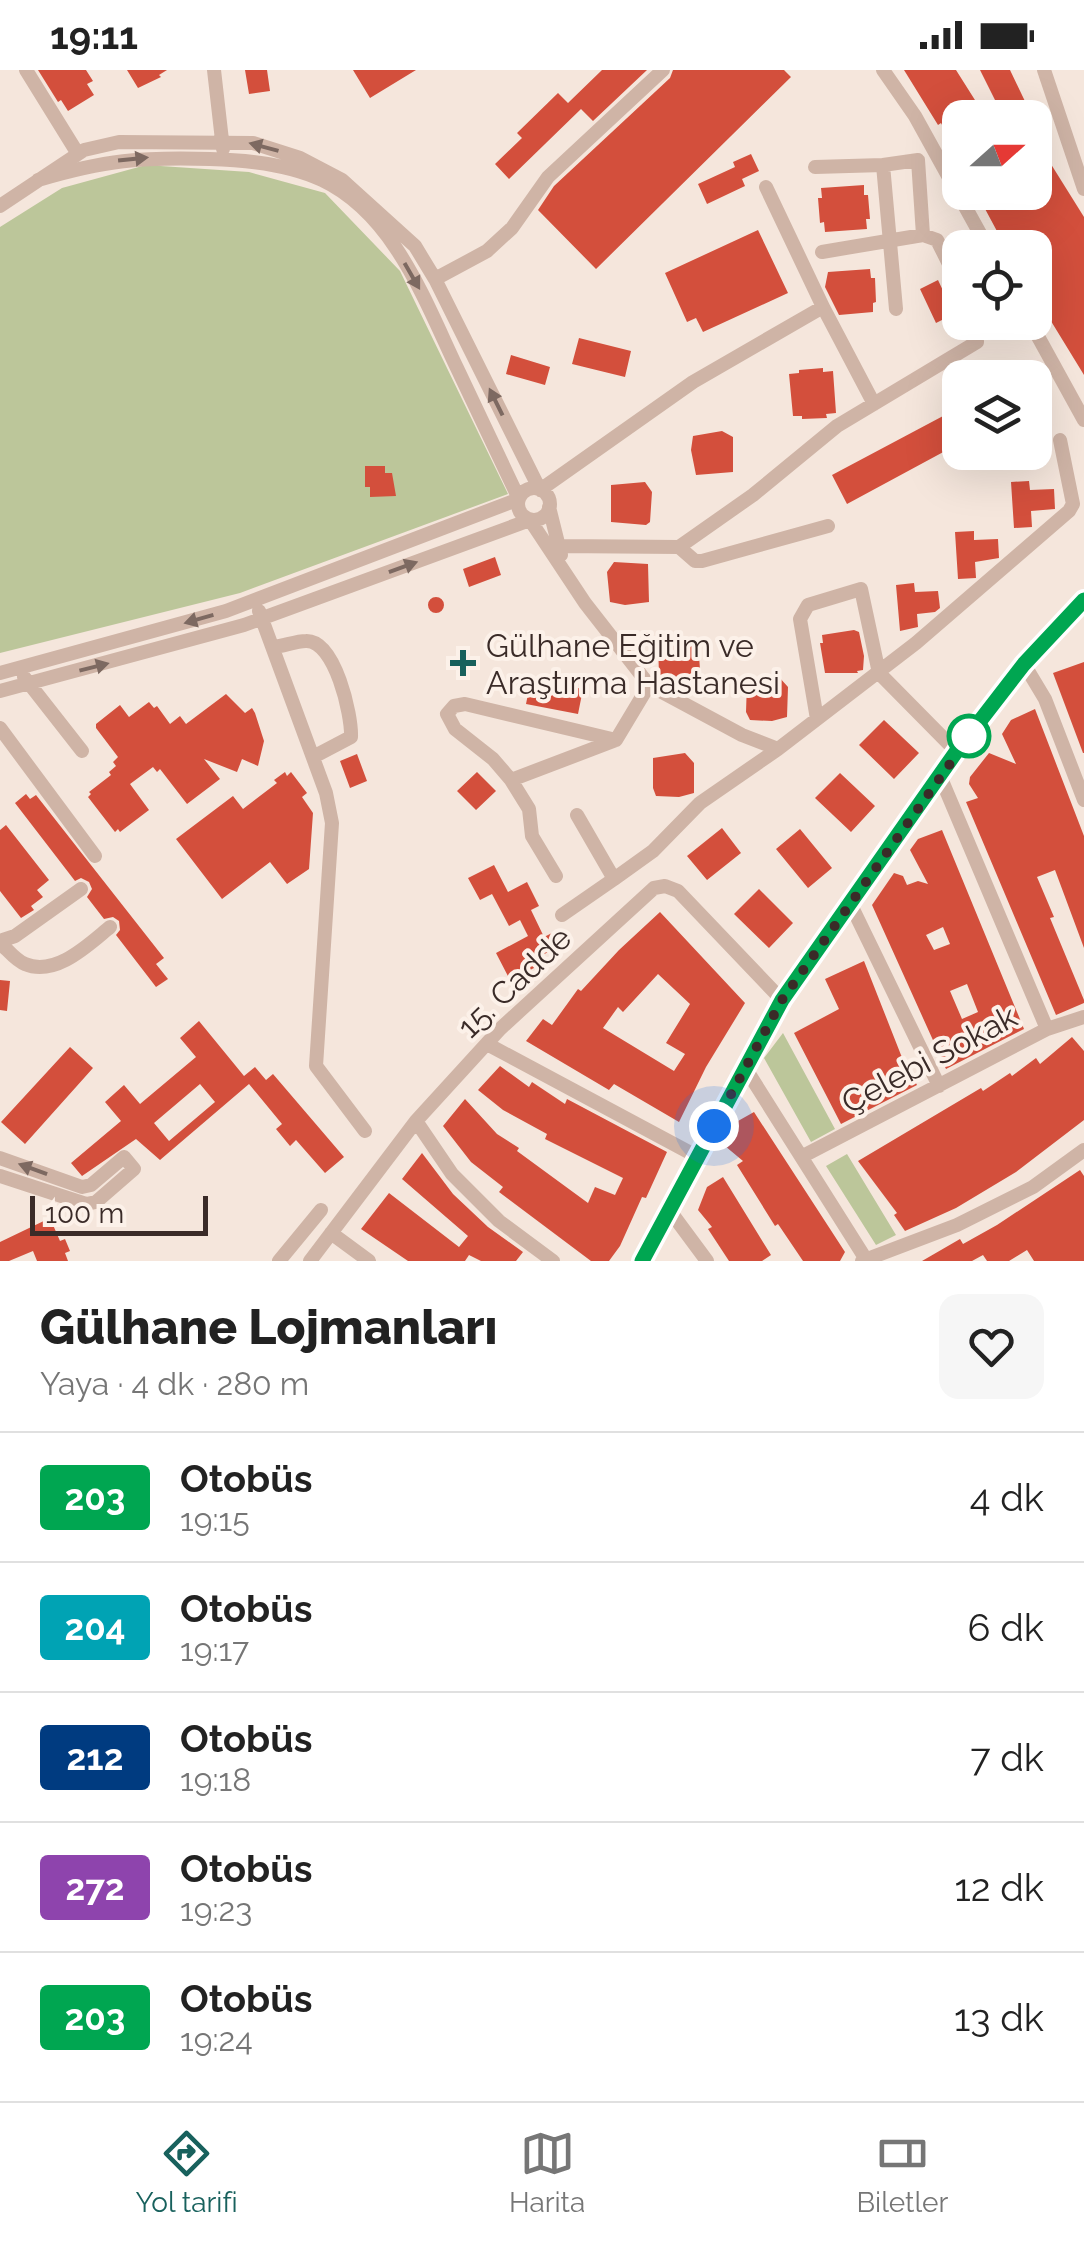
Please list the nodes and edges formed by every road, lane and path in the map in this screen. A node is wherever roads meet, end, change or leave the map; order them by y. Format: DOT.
graph roads {
  1 [pos="26,70"];
  2 [pos="214,70"];
  3 [pos="664,70"];
  4 [pos="883,70"];
  5 [pos="1044,70"];
  6 [pos="223,142"];
  7 [pos="78,154"];
  8 [pos="224,159"];
  9 [pos="884,164"];
  10 [pos="815,167"];
  11 [pos="38,180"];
  12 [pos="766,187"];
  13 [pos="1084,189"];
  14 [pos="0,206"];
  15 [pos="978,230"];
  16 [pos="923,235"];
  17 [pos="891,240"];
  18 [pos="822,252"];
  19 [pos="942,252"];
  20 [pos="434,278"];
  21 [pos="823,307"];
  22 [pos="896,309"];
  23 [pos="977,340"];
  24 [pos="1040,340"];
  25 [pos="874,404"];
  26 [pos="1084,420"];
  27 [pos="1060,440"];
  28 [pos="574,467"];
  29 [pos="540,490"];
  30 [pos="519,499"];
  31 [pos="549,506"];
  32 [pos="530,520"];
  33 [pos="828,526"];
  34 [pos="558,546"];
  35 [pos="679,546"];
  36 [pos="567,575"];
  37 [pos="1084,600"];
  38 [pos="253,602"];
  39 [pos="264,618"];
  40 [pos="274,648"];
  41 [pos="1024,664"];
  42 [pos="17,668"];
  43 [pos="0,673"];
  44 [pos="879,674"];
  45 [pos="30,683"];
  46 [pos="648,685"];
  47 [pos="0,691"];
  48 [pos="817,719"];
  49 [pos="0,728"];
  50 [pos="616,740"];
  51 [pos="778,749"];
  52 [pos="82,751"];
  53 [pos="956,752"];
  54 [pos="313,757"];
  55 [pos="1078,762"];
  56 [pos="940,776"];
  57 [pos="510,780"];
  58 [pos="1084,800"];
  59 [pos="577,815"];
  60 [pos="94,856"];
  61 [pos="556,876"];
  62 [pos="614,879"];
  63 [pos="80,889"];
  64 [pos="850,904"];
  65 [pos="562,915"];
  66 [pos="110,927"];
  67 [pos="0,942"];
  68 [pos="782,1000"];
  69 [pos="1082,1020"];
  70 [pos="1047,1029"];
  71 [pos="486,1044"];
  72 [pos="744,1066"];
  73 [pos="939,1086"];
  74 [pos="416,1121"];
  75 [pos="365,1130"];
  76 [pos="1084,1150"];
  77 [pos="803,1156"];
  78 [pos="698,1157"];
  79 [pos="0,1158"];
  80 [pos="0,1176"];
  81 [pos="320,1210"];
  82 [pos="670,1211"];
  83 [pos="331,1232"];
  84 [pos="865,1260"];
  85 [pos="279,1261"];
  86 [pos="310,1261"];
  87 [pos="370,1261"];
  88 [pos="553,1261"];
  89 [pos="642,1261"];
  90 [pos="707,1261"];
  1 -- 7 [label="street"];
  2 -- 6 [label="street"];
  3 -- 20 [label="street"];
  4 -- 15 [label="street"];
  5 -- 13 [label="street"];
  6 -- 7 [label="street"];
  6 -- 8 [label="street"];
  20 -- 6 [label="street, one-way"];
  7 -- 11 [label="street"];
  11 -- 8 [label="street, one-way"];
  8 -- 30 [label="street, one-way"];
  9 -- 10 [label="street"];
  9 -- 16 [label="street"];
  9 -- 17 [label="street"];
  11 -- 14 [label="street"];
  12 -- 21 [label="street"];
  16 -- 17 [label="street"];
  16 -- 19 [label="street"];
  17 -- 18 [label="street"];
  17 -- 22 [label="street"];
  29 -- 20 [label="street, one-way"];
  21 -- 25 [label="street"];
  21 -- 28 [label="street"];
  23 -- 25 [label="street"];
  24 -- 26 [label="street"];
  25 -- 35 [label="street"];
  27 -- 44 [label="street"];
  28 -- 29 [label="street"];
  28 -- 31 [label="street"];
  29 -- 30 [label="street"];
  29 -- 31 [label="street"];
  30 -- 32 [label="street"];
  30 -- 38 [label="street"];
  31 -- 32 [label="street"];
  31 -- 34 [label="street"];
  32 -- 36 [label="street"];
  39 -- 32 [label="street, one-way"];
  33 -- 35 [label="street"];
  34 -- 35 [label="street"];
  34 -- 36 [label="street"];
  36 -- 46 [label="street"];
  37 -- 41 [label="street"];
  38 -- 39 [label="street"];
  38 -- 42 [label="street, one-way"];
  39 -- 40 [label="street"];
  45 -- 39 [label="street, one-way"];
  40 -- 54 [label="street"];
  40 -- 54 [label="street"];
  41 -- 53 [label="street"];
  41 -- 55 [label="street"];
  42 -- 43 [label="street"];
  42 -- 45 [label="street"];
  44 -- 48 [label="street"];
  44 -- 48 [label="street"];
  44 -- 53 [label="street"];
  45 -- 47 [label="street"];
  45 -- 52 [label="street"];
  46 -- 50 [label="street"];
  46 -- 51 [label="street"];
  48 -- 51 [label="street"];
  49 -- 60 [label="street"];
  50 -- 57 [label="street"];
  50 -- 57 [label="street"];
  51 -- 62 [label="street"];
  53 -- 56 [label="street"];
  54 -- 75 [label="street"];
  55 -- 58 [label="street"];
  56 -- 64 [label="street"];
  56 -- 70 [label="street"];
  57 -- 61 [label="street"];
  59 -- 62 [label="street"];
  62 -- 65 [label="street"];
  63 -- 67 [label="street"];
  64 -- 68 [label="street"];
  64 -- 73 [label="street"];
  66 -- 67 [label="street"];
  68 -- 71 [label="street, 15. Cadde"];
  68 -- 72 [label="street"];
  69 -- 70 [label="street, Çelebi Sokak"];
  70 -- 73 [label="street, Çelebi Sokak"];
  71 -- 74 [label="street, 15. Cadde"];
  71 -- 78 [label="street"];
  72 -- 77 [label="street"];
  72 -- 78 [label="street"];
  73 -- 77 [label="street, Çelebi Sokak"];
  74 -- 83 [label="street, 15. Cadde"];
  74 -- 88 [label="street"];
  76 -- 84 [label="street"];
  77 -- 84 [label="street"];
  78 -- 82 [label="street"];
  80 -- 79 [label="street, one-way"];
  81 -- 85 [label="street"];
  82 -- 89 [label="street"];
  82 -- 90 [label="street"];
  83 -- 86 [label="street, 15. Cadde"];
  83 -- 87 [label="street"];
}
